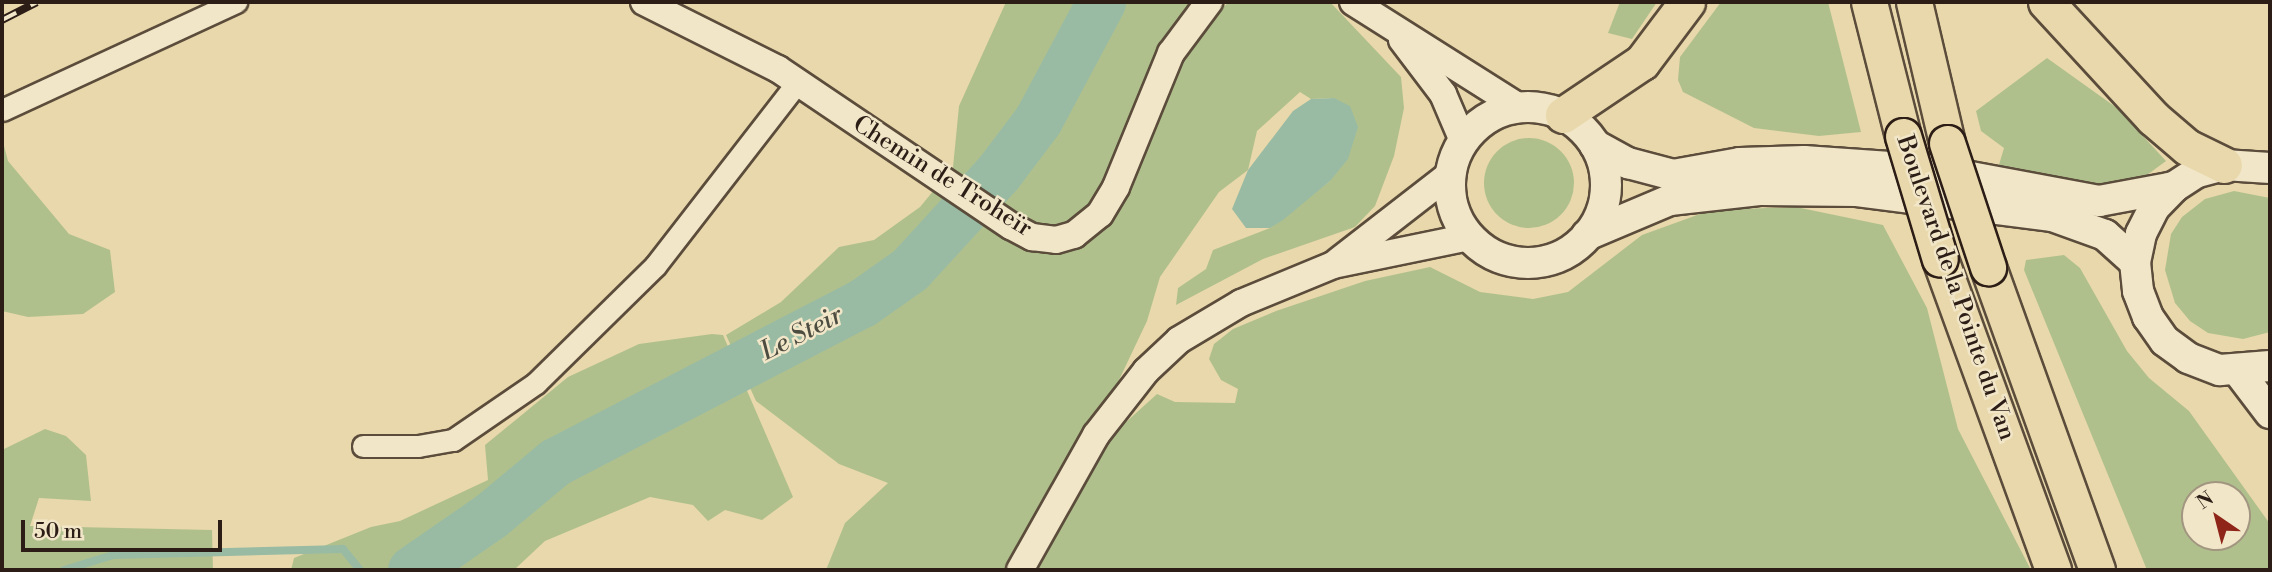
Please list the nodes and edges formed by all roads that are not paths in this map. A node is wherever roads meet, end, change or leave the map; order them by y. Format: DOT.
graph roads {
  1 [pos="236,2"];
  2 [pos="644,2"];
  3 [pos="1209,2"];
  4 [pos="1353,2"];
  5 [pos="1687,2"];
  6 [pos="1869,2"];
  7 [pos="1914,2"];
  8 [pos="2046,2"];
  9 [pos="1391,28"];
  10 [pos="797,83"];
  11 [pos="1519,107"];
  12 [pos="2,110"];
  13 [pos="1563,115"];
  14 [pos="1464,141"];
  15 [pos="1595,145"];
  16 [pos="2224,165"];
  17 [pos="2270,169"];
  18 [pos="1450,174"];
  19 [pos="2174,187"];
  20 [pos="1587,235"];
  21 [pos="1469,237"];
  22 [pos="2135,262"];
  23 [pos="1333,265"];
  24 [pos="2270,366"];
  25 [pos="2238,372"];
  26 [pos="2270,413"];
  27 [pos="363,446"];
  28 [pos="1020,570"];
  29 [pos="2053,570"];
  30 [pos="2097,570"];
  1 -- 12 [label="street"];
  2 -- 10 [label="street, Chemin de Troheïr"];
  3 -- 10 [label="street, Chemin de Troheïr"];
  4 -- 9 [label="street"];
  5 -- 13 [label="highway"];
  6 -- 29 [label="highway, Boulevard de la Pointe du Van, bridge"];
  7 -- 30 [label="highway, Boulevard de la Pointe du Van, bridge"];
  8 -- 16 [label="highway"];
  9 -- 11 [label="street"];
  9 -- 14 [label="street"];
  10 -- 27 [label="street"];
  11 -- 13 [label="main road"];
  11 -- 14 [label="main road"];
  13 -- 15 [label="main road"];
  14 -- 18 [label="main road"];
  15 -- 19 [label="main road"];
  15 -- 20 [label="main road"];
  16 -- 17 [label="main road"];
  16 -- 19 [label="main road"];
  18 -- 21 [label="main road"];
  18 -- 23 [label="street"];
  19 -- 22 [label="main road"];
  20 -- 21 [label="main road"];
  20 -- 22 [label="main road"];
  21 -- 23 [label="street"];
  22 -- 25 [label="main road"];
  23 -- 28 [label="street"];
  24 -- 25 [label="main road"];
  25 -- 26 [label="main road"];
}
